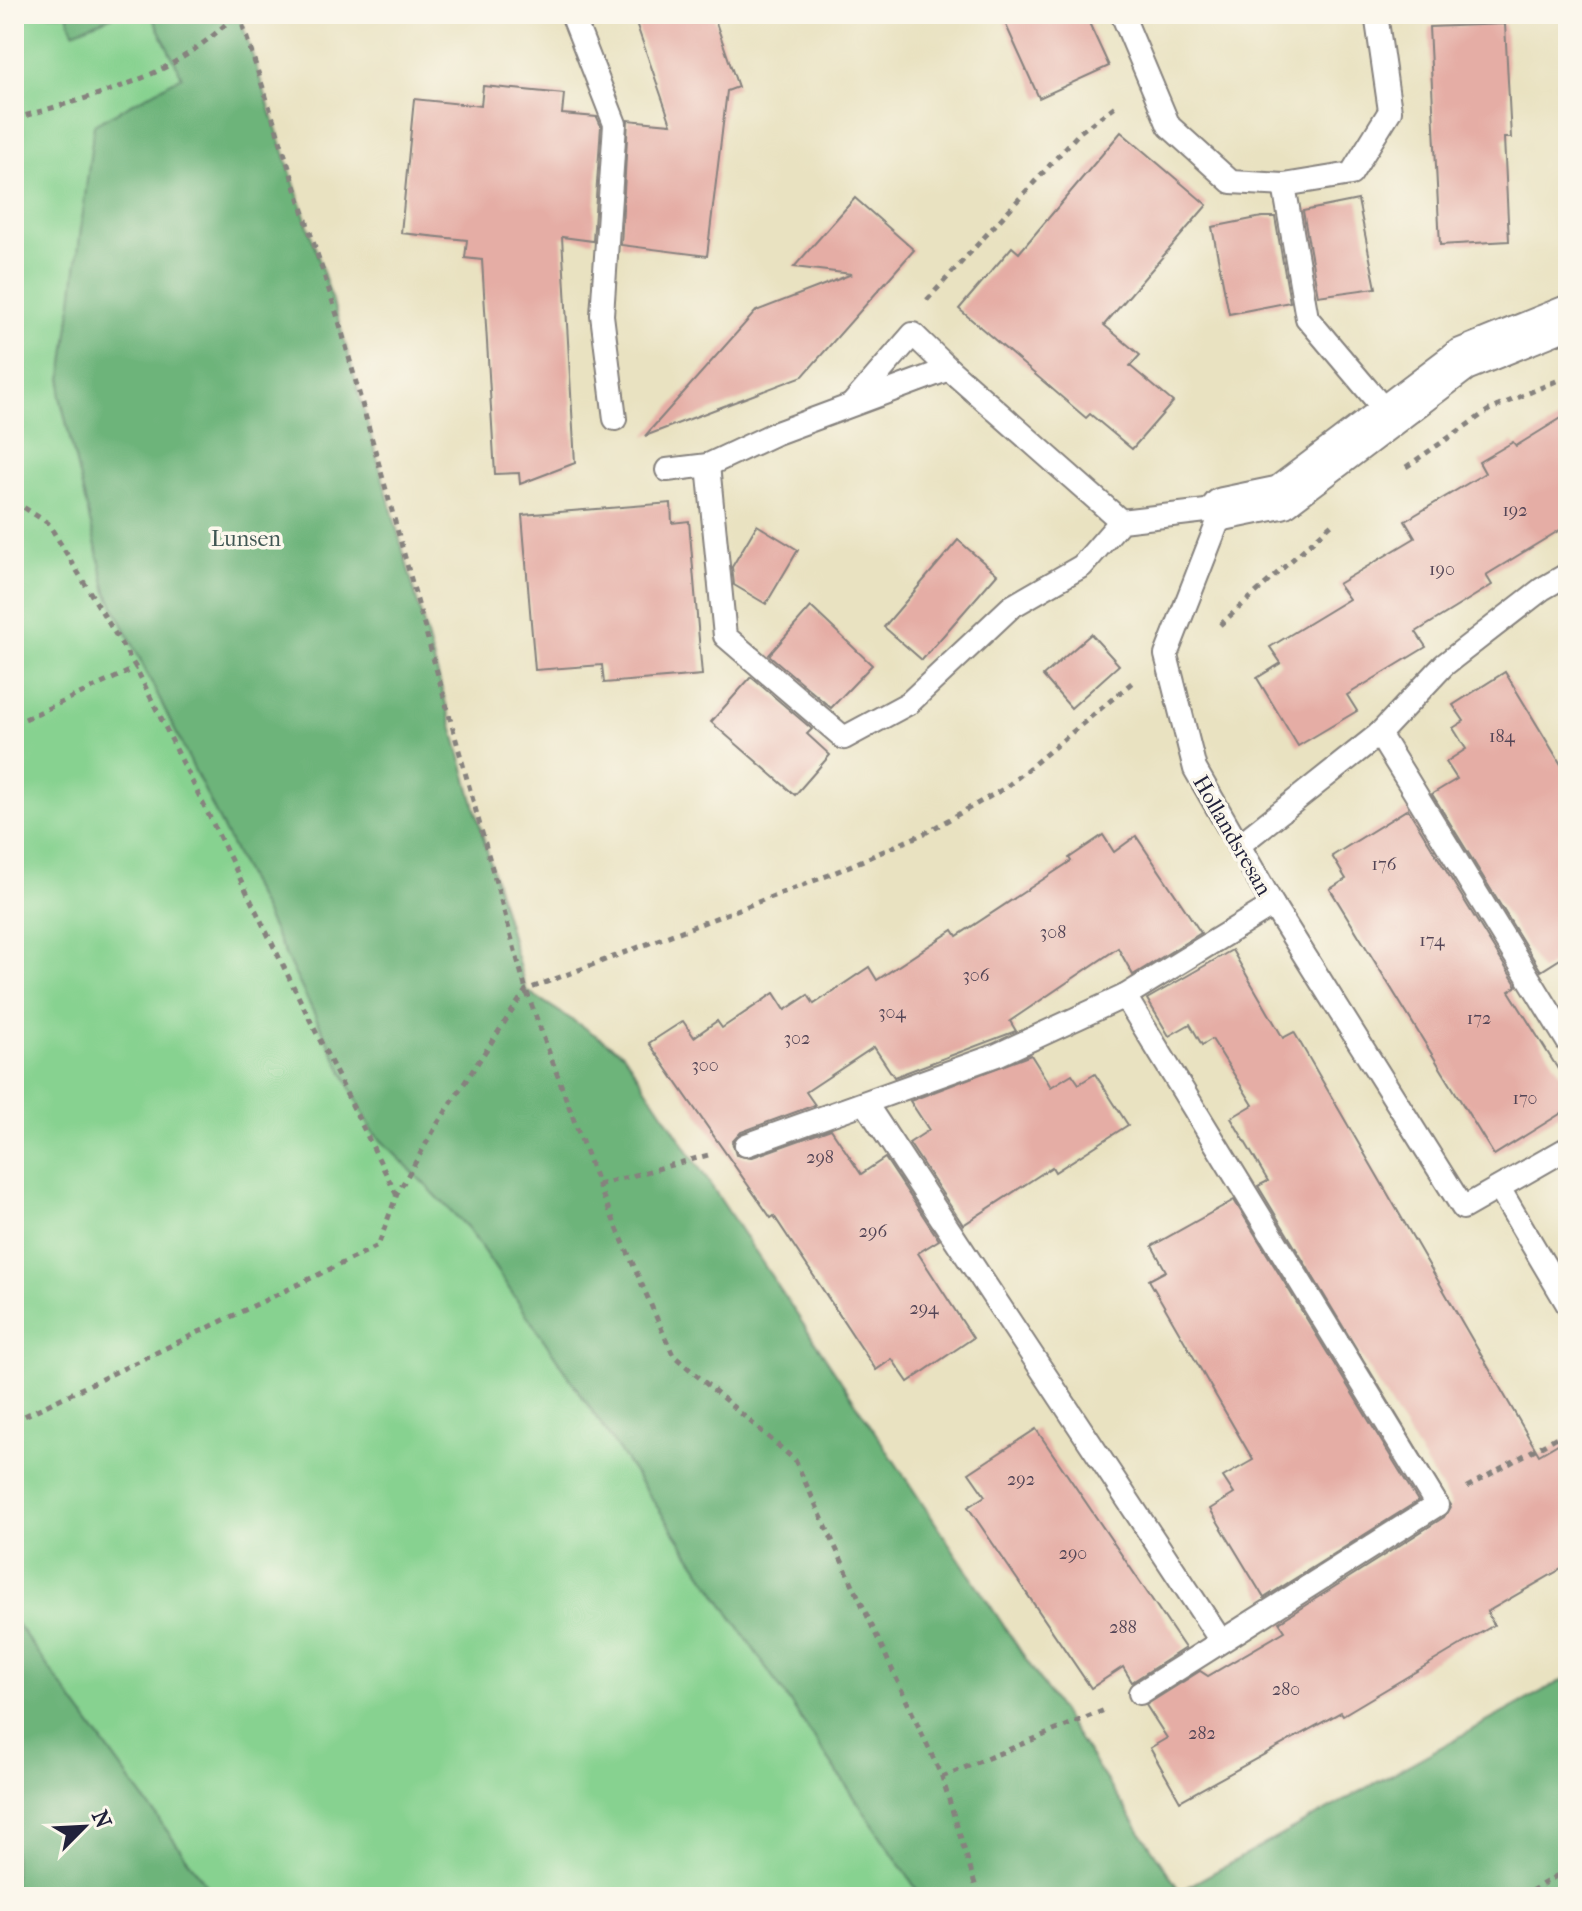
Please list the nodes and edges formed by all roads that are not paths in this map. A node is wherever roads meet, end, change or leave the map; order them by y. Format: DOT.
graph roads {
  1 [pos="572,14"];
  2 [pos="1122,14"];
  3 [pos="1376,14"];
  4 [pos="1284,185"];
  5 [pos="1568,317"];
  6 [pos="949,369"];
  7 [pos="849,407"];
  8 [pos="1389,415"];
  9 [pos="615,419"];
  10 [pos="708,465"];
  11 [pos="667,470"];
  12 [pos="1223,509"];
  13 [pos="1121,521"];
  14 [pos="1568,574"];
  15 [pos="1379,734"];
  16 [pos="1238,846"];
  17 [pos="1273,905"];
  18 [pos="1125,996"];
  19 [pos="1568,1042"];
  20 [pos="866,1104"];
  21 [pos="746,1145"];
  22 [pos="1568,1148"];
  23 [pos="1499,1188"];
  24 [pos="1568,1305"];
  25 [pos="1221,1641"];
  26 [pos="1140,1693"];
  1 -- 9 [label="lane"];
  2 -- 4 [label="lane"];
  3 -- 4 [label="lane"];
  4 -- 8 [label="lane"];
  5 -- 8 [label="street"];
  6 -- 7 [label="lane"];
  6 -- 7 [label="lane"];
  6 -- 13 [label="lane"];
  7 -- 10 [label="lane"];
  8 -- 12 [label="street"];
  10 -- 11 [label="lane"];
  10 -- 13 [label="lane"];
  12 -- 13 [label="lane"];
  12 -- 16 [label="lane, Hollandsresan"];
  14 -- 15 [label="lane"];
  15 -- 16 [label="lane"];
  15 -- 19 [label="lane"];
  16 -- 17 [label="lane, Hollandsresan"];
  17 -- 18 [label="lane"];
  17 -- 23 [label="lane, Hollandsresan"];
  18 -- 20 [label="lane"];
  18 -- 25 [label="lane"];
  20 -- 21 [label="lane"];
  20 -- 25 [label="lane"];
  22 -- 23 [label="lane, Hollandsresan"];
  23 -- 24 [label="lane"];
  25 -- 26 [label="lane"];
}
